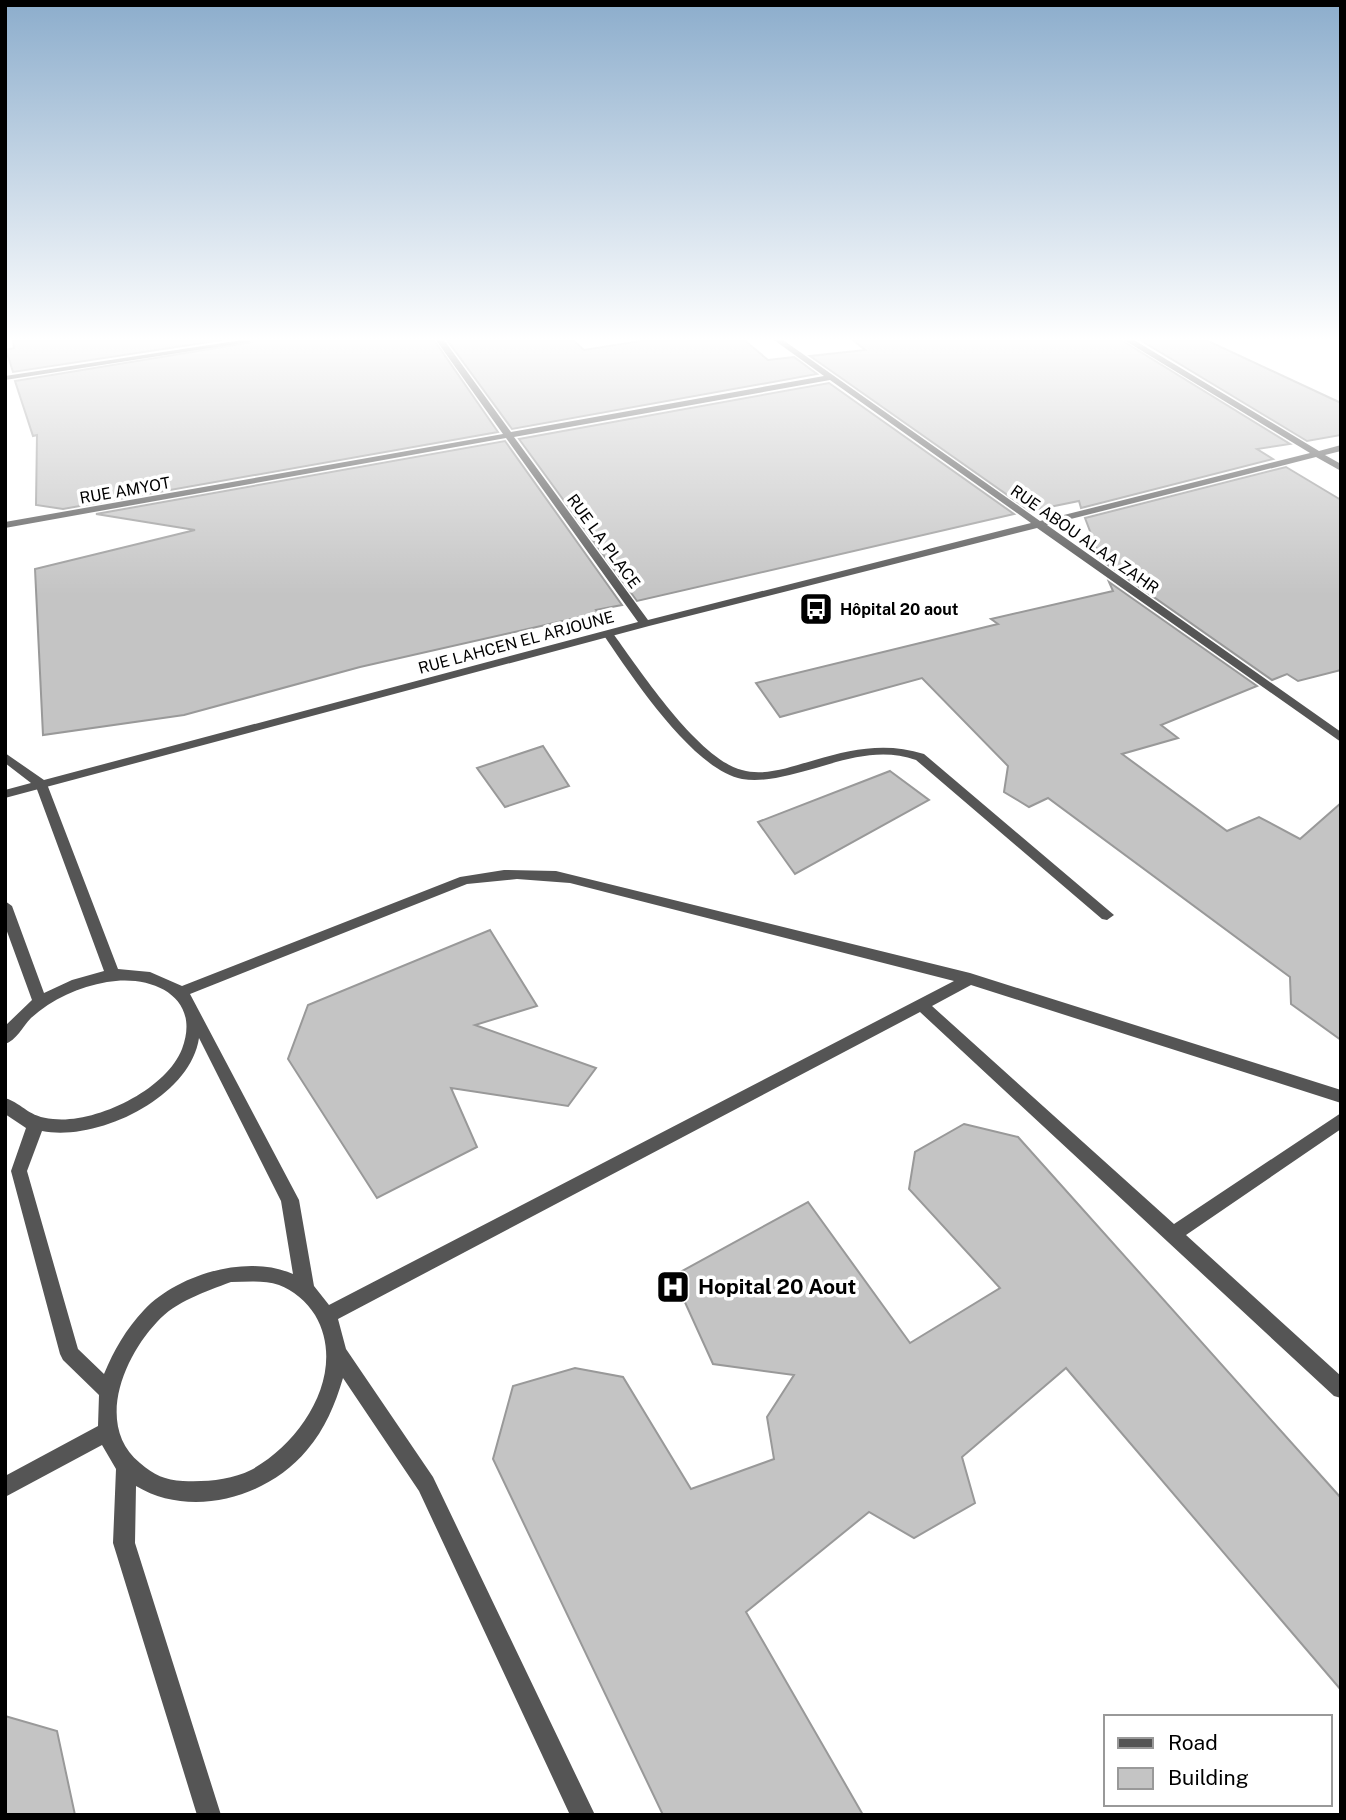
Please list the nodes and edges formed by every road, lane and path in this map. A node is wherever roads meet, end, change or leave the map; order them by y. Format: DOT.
graph roads {
  1 [pos="501,425"];
  2 [pos="570,425"];
  3 [pos="896,425"];
  4 [pos="1270,425"];
  5 [pos="509,436"];
  6 [pos="1341,448"];
  7 [pos="1317,453"];
  8 [pos="1341,468"];
  9 [pos="1036,524"];
  10 [pos="5,525"];
  11 [pos="645,624"];
  12 [pos="608,634"];
  13 [pos="1341,737"];
  14 [pos="5,757"];
  15 [pos="41,785"];
  16 [pos="5,794"];
  17 [pos="5,906"];
  18 [pos="1107,915"];
  19 [pos="113,975"];
  20 [pos="970,979"];
  21 [pos="181,992"];
  22 [pos="40,1002"];
  23 [pos="922,1005"];
  24 [pos="193,1011"];
  25 [pos="5,1038"];
  26 [pos="1341,1097"];
  27 [pos="5,1105"];
  28 [pos="1341,1120"];
  29 [pos="36,1123"];
  30 [pos="1172,1235"];
  31 [pos="305,1289"];
  32 [pos="328,1315"];
  33 [pos="338,1354"];
  34 [pos="1341,1389"];
  35 [pos="107,1390"];
  36 [pos="108,1431"];
  37 [pos="126,1469"];
  38 [pos="5,1487"];
  39 [pos="209,1815"];
  40 [pos="583,1815"];
  1 -- 5 [label="street, RUE LA PLACE"];
  2 -- 5 [label="street, RUE AMYOT"];
  3 -- 9 [label="street, RUE ABOU ALAA ZAHR"];
  4 -- 7 [label="street"];
  5 -- 10 [label="street, RUE AMYOT"];
  5 -- 11 [label="street, RUE LA PLACE"];
  6 -- 7 [label="street, RUE LAHCEN EL ARJOUNE"];
  7 -- 8 [label="street"];
  7 -- 9 [label="street, RUE LAHCEN EL ARJOUNE"];
  9 -- 11 [label="street, RUE LAHCEN EL ARJOUNE"];
  9 -- 13 [label="street, RUE ABOU ALAA ZAHR"];
  11 -- 12 [label="street, RUE LAHCEN EL ARJOUNE"];
  12 -- 15 [label="street, RUE LAHCEN EL ARJOUNE"];
  12 -- 18 [label="street"];
  14 -- 15 [label="street"];
  15 -- 16 [label="street, RUE LAHCEN EL ARJOUNE"];
  15 -- 19 [label="street"];
  17 -- 22 [label="street"];
  19 -- 21 [label="street"];
  19 -- 22 [label="street"];
  20 -- 21 [label="street"];
  20 -- 23 [label="street"];
  20 -- 26 [label="street"];
  21 -- 24 [label="street"];
  22 -- 25 [label="street"];
  23 -- 30 [label="street"];
  23 -- 32 [label="street"];
  24 -- 29 [label="street"];
  24 -- 31 [label="street"];
  27 -- 29 [label="street"];
  28 -- 30 [label="street"];
  29 -- 35 [label="street"];
  30 -- 34 [label="street"];
  31 -- 32 [label="street"];
  31 -- 35 [label="street"];
  32 -- 33 [label="street"];
  33 -- 37 [label="street"];
  33 -- 40 [label="street"];
  35 -- 36 [label="street"];
  36 -- 37 [label="street"];
  36 -- 38 [label="street"];
  37 -- 39 [label="street"];
}
